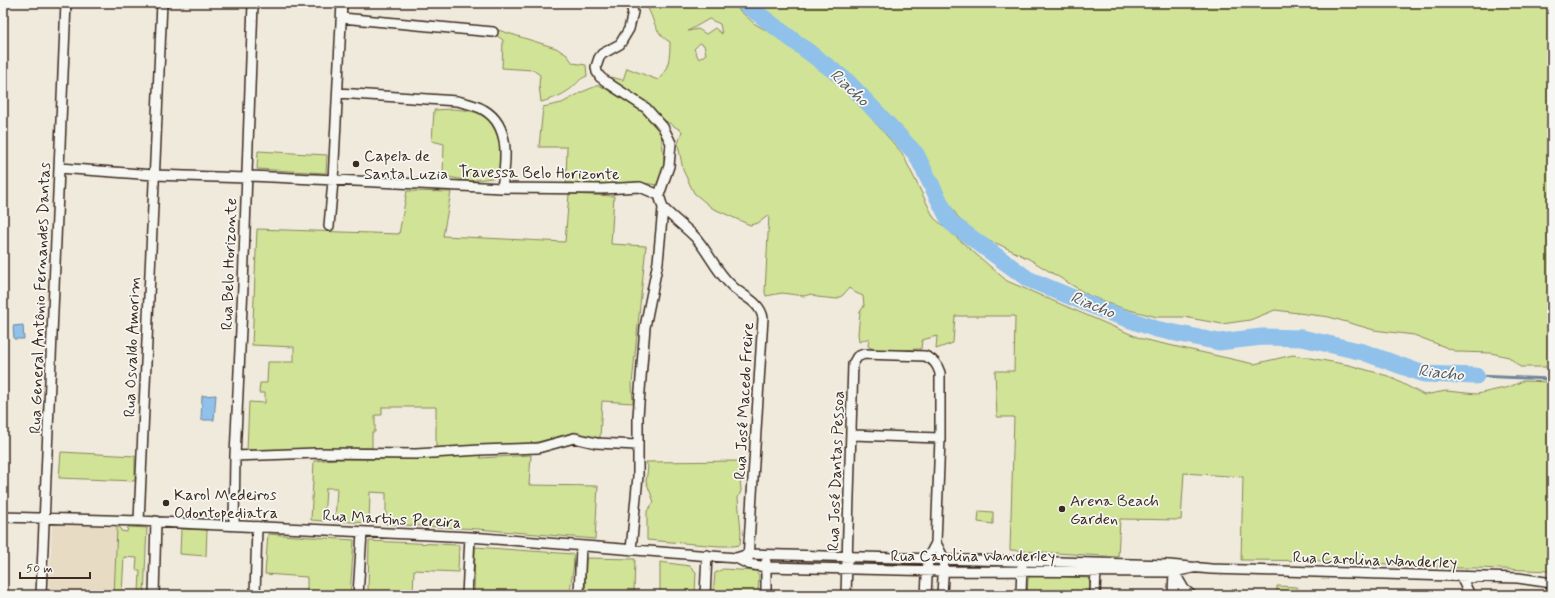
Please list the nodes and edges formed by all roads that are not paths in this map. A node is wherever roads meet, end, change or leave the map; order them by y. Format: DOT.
graph roads {
  1 [pos="66,3"];
  2 [pos="162,3"];
  3 [pos="253,3"];
  4 [pos="342,3"];
  5 [pos="628,3"];
  6 [pos="342,18"];
  7 [pos="493,32"];
  8 [pos="338,93"];
  9 [pos="59,168"];
  10 [pos="154,175"];
  11 [pos="247,178"];
  12 [pos="334,181"];
  13 [pos="502,188"];
  14 [pos="659,195"];
  15 [pos="663,208"];
  16 [pos="329,226"];
  17 [pos="852,435"];
  18 [pos="940,438"];
  19 [pos="637,445"];
  20 [pos="235,456"];
  21 [pos="3,517"];
  22 [pos="45,517"];
  23 [pos="139,521"];
  24 [pos="156,522"];
  25 [pos="234,525"];
  26 [pos="257,527"];
  27 [pos="362,532"];
  28 [pos="470,537"];
  29 [pos="936,543"];
  30 [pos="581,546"];
  31 [pos="631,550"];
  32 [pos="748,554"];
  33 [pos="766,554"];
  34 [pos="707,555"];
  35 [pos="847,556"];
  36 [pos="736,558"];
  37 [pos="928,558"];
  38 [pos="944,559"];
  39 [pos="1022,560"];
  40 [pos="748,564"];
  41 [pos="766,567"];
  42 [pos="1096,567"];
  43 [pos="847,568"];
  44 [pos="1172,568"];
  45 [pos="927,571"];
  46 [pos="943,571"];
  47 [pos="1021,571"];
  48 [pos="1461,577"];
  49 [pos="1552,583"];
  50 [pos="41,595"];
  51 [pos="154,595"];
  52 [pos="255,595"];
  53 [pos="358,595"];
  54 [pos="467,595"];
  55 [pos="579,595"];
  56 [pos="705,595"];
  57 [pos="766,595"];
  58 [pos="846,595"];
  59 [pos="926,595"];
  60 [pos="942,595"];
  61 [pos="1021,595"];
  62 [pos="1095,595"];
  63 [pos="1174,595"];
  64 [pos="1191,595"];
  65 [pos="1470,595"];
  1 -- 9 [label="street, Rua General Antônio Fernandes Dantas"];
  2 -- 10 [label="street, Rua Osvaldo Amorim"];
  3 -- 11 [label="street, Rua Belo Horizonte"];
  4 -- 6 [label="street"];
  5 -- 14 [label="street"];
  6 -- 7 [label="street"];
  6 -- 8 [label="street"];
  8 -- 12 [label="street"];
  8 -- 13 [label="street"];
  9 -- 10 [label="street, Travessa Belo Horizonte"];
  9 -- 22 [label="street, Rua General Antônio Fernandes Dantas"];
  10 -- 11 [label="street, Travessa Belo Horizonte"];
  10 -- 23 [label="street, Rua Osvaldo Amorim"];
  11 -- 12 [label="street, Travessa Belo Horizonte"];
  11 -- 20 [label="street, Rua Belo Horizonte"];
  12 -- 13 [label="street, Travessa Belo Horizonte"];
  12 -- 16 [label="street"];
  13 -- 14 [label="street, Travessa Belo Horizonte"];
  14 -- 15 [label="street"];
  15 -- 19 [label="street"];
  15 -- 32 [label="street, Rua José Macedo Freire"];
  17 -- 18 [label="street"];
  17 -- 18 [label="street, Rua José Dantas Pessoa"];
  17 -- 35 [label="street, Rua José Dantas Pessoa"];
  18 -- 29 [label="street"];
  19 -- 20 [label="street"];
  19 -- 31 [label="street"];
  20 -- 25 [label="street, Rua Belo Horizonte"];
  21 -- 22 [label="street, Rua Martins Pereira"];
  22 -- 23 [label="street, Rua Martins Pereira"];
  22 -- 50 [label="street, Rua General Antônio Fernandes Dantas"];
  23 -- 24 [label="street, Rua Martins Pereira"];
  24 -- 25 [label="street, Rua Martins Pereira"];
  24 -- 51 [label="street"];
  25 -- 26 [label="street, Rua Martins Pereira"];
  26 -- 27 [label="street, Rua Martins Pereira"];
  26 -- 52 [label="street"];
  27 -- 28 [label="street, Rua Martins Pereira"];
  27 -- 53 [label="street"];
  28 -- 30 [label="street, Rua Martins Pereira"];
  28 -- 54 [label="street"];
  29 -- 37 [label="street"];
  29 -- 38 [label="street"];
  30 -- 31 [label="street, Rua Martins Pereira"];
  30 -- 55 [label="street"];
  31 -- 34 [label="street, Rua Martins Pereira"];
  32 -- 33 [label="street, Rua Carolina Wanderley"];
  32 -- 36 [label="street, Rua Carolina Wanderley"];
  32 -- 40 [label="street, Rua José Macedo Freire"];
  33 -- 35 [label="street, Rua Carolina Wanderley"];
  33 -- 41 [label="street"];
  34 -- 36 [label="street, Rua Martins Pereira"];
  34 -- 56 [label="street"];
  35 -- 37 [label="street, Rua Carolina Wanderley"];
  35 -- 43 [label="street, Rua José Dantas Pessoa"];
  36 -- 40 [label="street, Rua Carolina Wanderley"];
  37 -- 38 [label="street, Rua Carolina Wanderley"];
  37 -- 45 [label="street"];
  38 -- 39 [label="street, Rua Carolina Wanderley"];
  38 -- 46 [label="street"];
  39 -- 42 [label="street, Rua Carolina Wanderley"];
  39 -- 47 [label="street"];
  40 -- 41 [label="street, Rua Carolina Wanderley"];
  41 -- 43 [label="street, Rua Carolina Wanderley"];
  41 -- 57 [label="street"];
  42 -- 44 [label="street, Rua Carolina Wanderley"];
  42 -- 47 [label="street, Rua Carolina Wanderley"];
  42 -- 62 [label="street"];
  43 -- 45 [label="street, Rua Carolina Wanderley"];
  43 -- 58 [label="street, Rua José Dantas Pessoa"];
  44 -- 48 [label="street, Rua Carolina Wanderley"];
  44 -- 63 [label="street"];
  44 -- 64 [label="street"];
  45 -- 46 [label="street, Rua Carolina Wanderley"];
  45 -- 59 [label="street"];
  46 -- 47 [label="street, Rua Carolina Wanderley"];
  46 -- 60 [label="street"];
  47 -- 61 [label="street"];
  48 -- 49 [label="street, Rua Carolina Wanderley"];
  48 -- 65 [label="street"];
}
